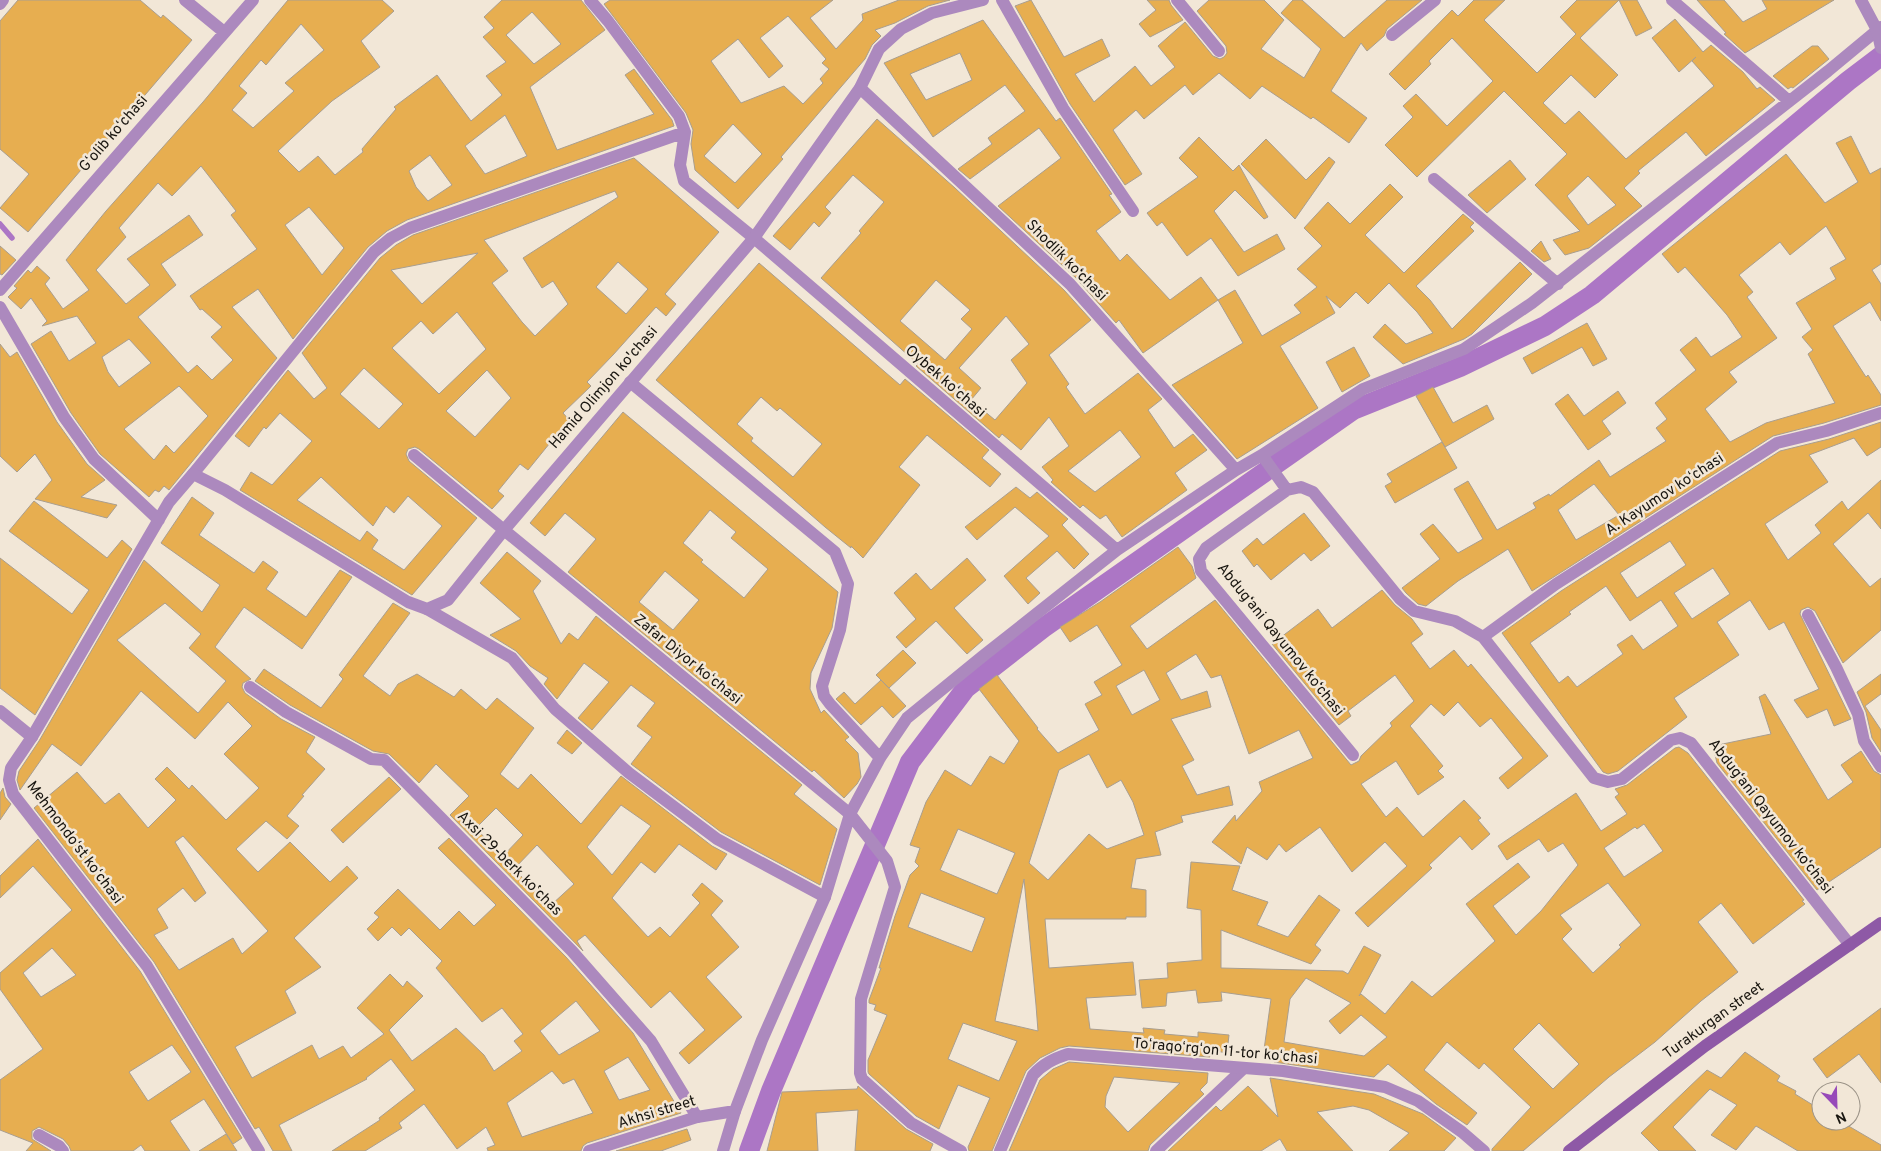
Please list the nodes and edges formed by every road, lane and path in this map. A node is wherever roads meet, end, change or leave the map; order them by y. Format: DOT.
graph roads {
  1 [pos="3,0"];
  2 [pos="185,0"];
  3 [pos="253,0"];
  4 [pos="590,0"];
  5 [pos="983,0"];
  6 [pos="1002,0"];
  7 [pos="1178,0"];
  8 [pos="1434,0"];
  9 [pos="1672,0"];
  10 [pos="1861,0"];
  11 [pos="0,4"];
  12 [pos="1879,29"];
  13 [pos="224,32"];
  14 [pos="1392,36"];
  15 [pos="1881,47"];
  16 [pos="1219,51"];
  17 [pos="860,88"];
  18 [pos="1789,101"];
  19 [pos="685,132"];
  20 [pos="1434,178"];
  21 [pos="1133,211"];
  22 [pos="754,238"];
  23 [pos="1558,284"];
  24 [pos="0,290"];
  25 [pos="0,307"];
  26 [pos="630,382"];
  27 [pos="1881,413"];
  28 [pos="414,455"];
  29 [pos="1262,455"];
  30 [pos="1236,470"];
  31 [pos="194,474"];
  32 [pos="1287,490"];
  33 [pos="159,520"];
  34 [pos="504,530"];
  35 [pos="1117,550"];
  36 [pos="427,610"];
  37 [pos="1808,615"];
  38 [pos="1483,637"];
  39 [pos="250,687"];
  40 [pos="0,711"];
  41 [pos="32,737"];
  42 [pos="1353,755"];
  43 [pos="880,758"];
  44 [pos="1881,767"];
  45 [pos="850,814"];
  46 [pos="825,897"];
  47 [pos="1881,923"];
  48 [pos="1850,944"];
  49 [pos="1243,1069"];
  50 [pos="734,1111"];
  51 [pos="697,1117"];
  52 [pos="39,1135"];
  53 [pos="63,1151"];
  54 [pos="259,1151"];
  55 [pos="589,1151"];
  56 [pos="723,1151"];
  57 [pos="961,1151"];
  58 [pos="1000,1151"];
  59 [pos="1156,1151"];
  60 [pos="1484,1151"];
  61 [pos="1569,1151"];
  1 -- 11 [label="street"];
  2 -- 13 [label="street"];
  3 -- 13 [label="street, Gʻolib koʻchasi"];
  4 -- 19 [label="street"];
  5 -- 17 [label="street, Hamid Olimjon ko'chasi"];
  6 -- 21 [label="street"];
  7 -- 16 [label="street"];
  8 -- 14 [label="street"];
  9 -- 18 [label="street"];
  10 -- 12 [label="street"];
  12 -- 15 [label="street"];
  12 -- 18 [label="street"];
  13 -- 24 [label="street, Gʻolib koʻchasi"];
  17 -- 22 [label="street, Hamid Olimjon ko'chasi"];
  17 -- 30 [label="street, Shodlik ko‘chasi"];
  18 -- 23 [label="street"];
  19 -- 22 [label="street, Oybek koʻchasi"];
  19 -- 31 [label="street, Mehmondoʻst koʻchasi"];
  20 -- 23 [label="street"];
  22 -- 26 [label="street, Hamid Olimjon ko'chasi"];
  22 -- 35 [label="street, Oybek koʻchasi"];
  23 -- 29 [label="street"];
  25 -- 33 [label="street"];
  26 -- 34 [label="street, Hamid Olimjon ko'chasi"];
  26 -- 43 [label="street"];
  27 -- 38 [label="street, A. Kayumov koʻchasi"];
  28 -- 34 [label="street, Zafar Diyor koʻchasi"];
  29 -- 30 [label="street"];
  29 -- 32 [label="street"];
  30 -- 35 [label="street"];
  31 -- 33 [label="street, Mehmondoʻst koʻchasi"];
  31 -- 36 [label="street"];
  32 -- 38 [label="street, Abdug‘ani Qayumov ko‘chasi"];
  32 -- 42 [label="street, Abdug‘ani Qayumov ko‘chasi"];
  33 -- 41 [label="street, Mehmondoʻst koʻchasi"];
  34 -- 36 [label="street, Hamid Olimjon ko'chasi"];
  34 -- 45 [label="street, Zafar Diyor koʻchasi"];
  35 -- 43 [label="street"];
  36 -- 46 [label="street"];
  37 -- 44 [label="street"];
  38 -- 48 [label="street, Abdug‘ani Qayumov ko‘chasi"];
  39 -- 51 [label="street, Аxsi 29-berk koʼchas"];
  40 -- 41 [label="street"];
  41 -- 54 [label="street, Mehmondoʻst koʻchasi"];
  43 -- 45 [label="street"];
  45 -- 46 [label="street"];
  45 -- 57 [label="street"];
  46 -- 50 [label="street"];
  47 -- 48 [label="main road, Turakurgan street"];
  48 -- 61 [label="main road, Turakurgan street"];
  49 -- 58 [label="street, Toʻraqoʻrgʻon 11-tor koʻchasi"];
  49 -- 59 [label="street"];
  49 -- 60 [label="street, Toʻraqoʻrgʻon 11-tor koʻchasi"];
  50 -- 51 [label="street, Akhsi street"];
  50 -- 56 [label="street"];
  51 -- 55 [label="street, Akhsi street"];
  52 -- 53 [label="street"];
}
